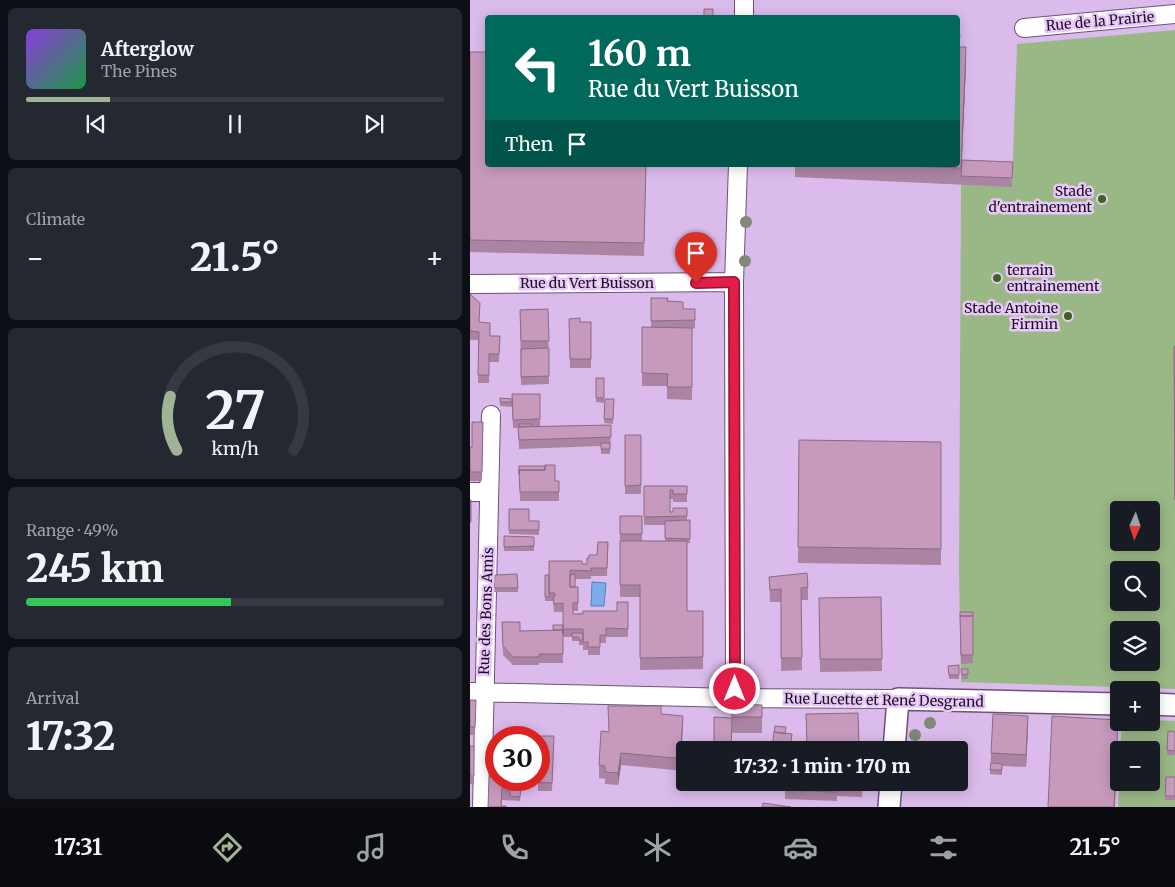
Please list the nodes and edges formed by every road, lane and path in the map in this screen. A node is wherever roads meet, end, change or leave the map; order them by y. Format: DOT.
graph roads {
  1 [pos="744,0"];
  2 [pos="1175,14"];
  3 [pos="744,15"];
  4 [pos="1024,28"];
  5 [pos="738,167"];
  6 [pos="734,282"];
  7 [pos="470,284"];
  8 [pos="491,415"];
  9 [pos="470,492"];
  10 [pos="489,492"];
  11 [pos="477,692"];
  12 [pos="735,698"];
  13 [pos="898,699"];
  14 [pos="1110,704"];
  15 [pos="1160,704"];
  16 [pos="1175,705"];
  17 [pos="895,741"];
  18 [pos="890,791"];
  19 [pos="482,807"];
  20 [pos="889,807"];
  1 -- 3 [label="street"];
  2 -- 4 [label="street, Rue de la Prairie"];
  5 -- 6 [label="street"];
  6 -- 7 [label="street, Rue du Vert Buisson"];
  6 -- 12 [label="street"];
  8 -- 10 [label="street, Rue des Bons Amis"];
  9 -- 10 [label="street"];
  10 -- 11 [label="street, Rue des Bons Amis"];
  11 -- 12 [label="street, Rue Lucette et René Desgrand"];
  11 -- 19 [label="street, Rue des Bons Amis"];
  12 -- 13 [label="street, Rue Lucette et René Desgrand"];
  13 -- 14 [label="street, Rue Lucette et René Desgrand"];
  13 -- 17 [label="street"];
  15 -- 16 [label="street"];
  18 -- 20 [label="street"];
}
